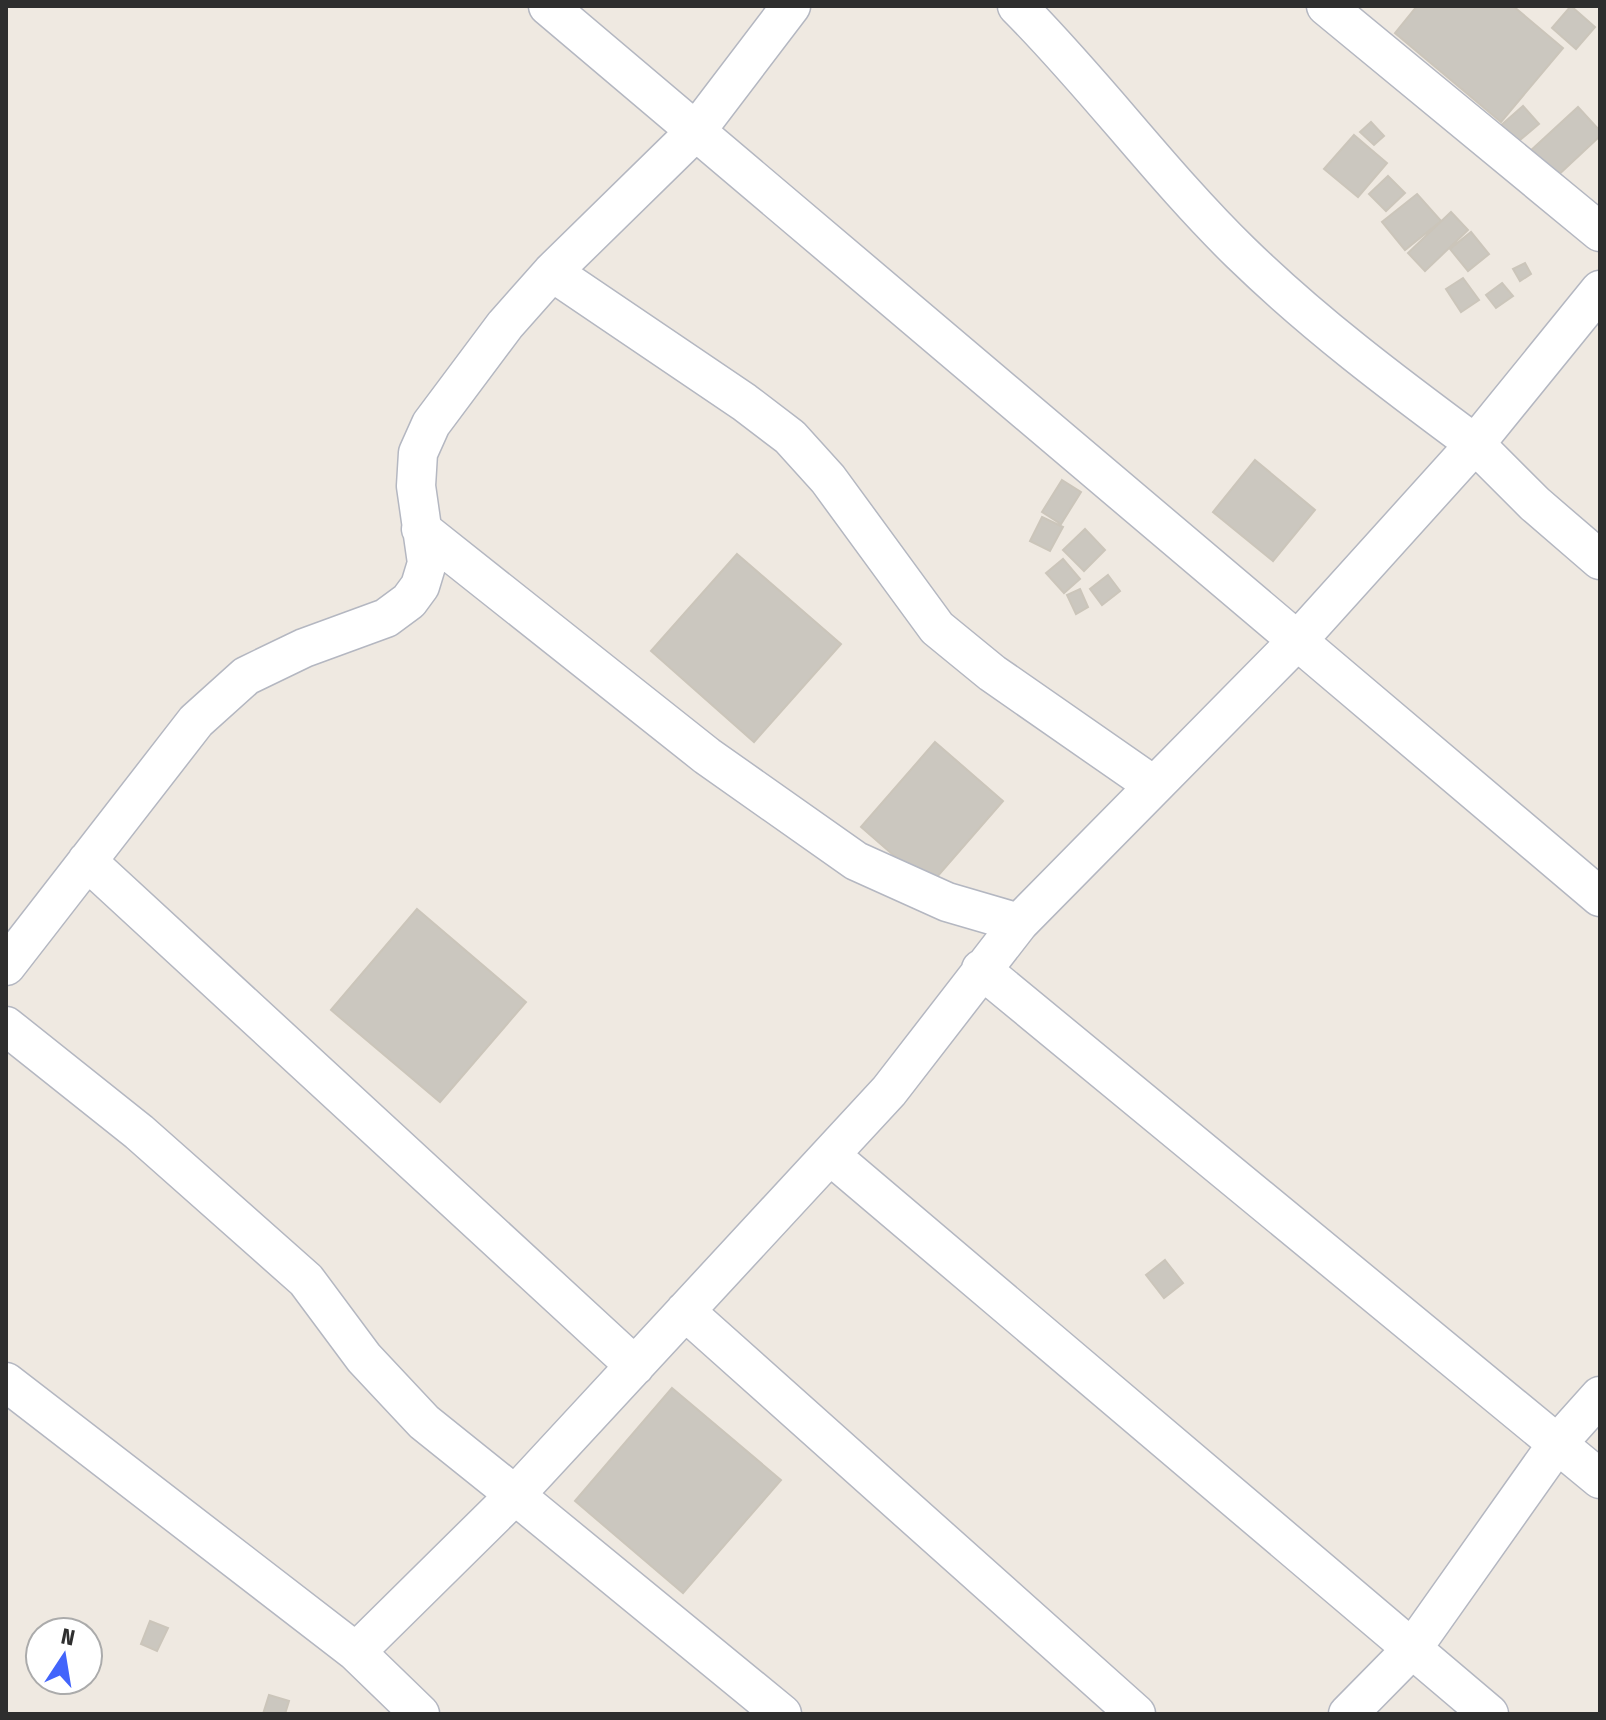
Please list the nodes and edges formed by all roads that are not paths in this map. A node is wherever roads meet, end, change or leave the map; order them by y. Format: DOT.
graph roads {
  1 [pos="548,6"];
  2 [pos="791,6"];
  3 [pos="1017,6"];
  4 [pos="1326,6"];
  5 [pos="696,131"];
  6 [pos="1600,232"];
  7 [pos="552,272"];
  8 [pos="1600,290"];
  9 [pos="1475,444"];
  10 [pos="421,529"];
  11 [pos="1600,560"];
  12 [pos="1298,640"];
  13 [pos="1153,785"];
  14 [pos="87,861"];
  15 [pos="1600,897"];
  16 [pos="1019,923"];
  17 [pos="6,966"];
  18 [pos="981,969"];
  19 [pos="6,1026"];
  20 [pos="830,1155"];
  21 [pos="685,1311"];
  22 [pos="635,1366"];
  23 [pos="6,1382"];
  24 [pos="1600,1396"];
  25 [pos="1557,1444"];
  26 [pos="1600,1479"];
  27 [pos="515,1495"];
  28 [pos="1412,1649"];
  29 [pos="356,1652"];
  30 [pos="420,1714"];
  31 [pos="782,1714"];
  32 [pos="1136,1714"];
  33 [pos="1348,1714"];
  34 [pos="1489,1714"];
  1 -- 5 [label="street"];
  2 -- 5 [label="street"];
  3 -- 9 [label="street"];
  4 -- 6 [label="street"];
  5 -- 7 [label="street"];
  5 -- 12 [label="street"];
  7 -- 10 [label="street"];
  7 -- 13 [label="street"];
  8 -- 9 [label="street"];
  9 -- 11 [label="street"];
  9 -- 12 [label="street"];
  10 -- 14 [label="street"];
  10 -- 16 [label="street"];
  12 -- 13 [label="street"];
  12 -- 15 [label="street"];
  13 -- 16 [label="street"];
  14 -- 17 [label="street"];
  14 -- 22 [label="street"];
  16 -- 18 [label="street"];
  18 -- 20 [label="street"];
  18 -- 25 [label="street"];
  19 -- 27 [label="street"];
  20 -- 21 [label="street"];
  20 -- 28 [label="street"];
  21 -- 22 [label="street"];
  21 -- 32 [label="street"];
  22 -- 27 [label="street"];
  23 -- 29 [label="street"];
  24 -- 25 [label="street"];
  25 -- 26 [label="street"];
  25 -- 28 [label="street"];
  27 -- 29 [label="street"];
  27 -- 31 [label="street"];
  28 -- 33 [label="street"];
  28 -- 34 [label="street"];
  29 -- 30 [label="street"];
}
